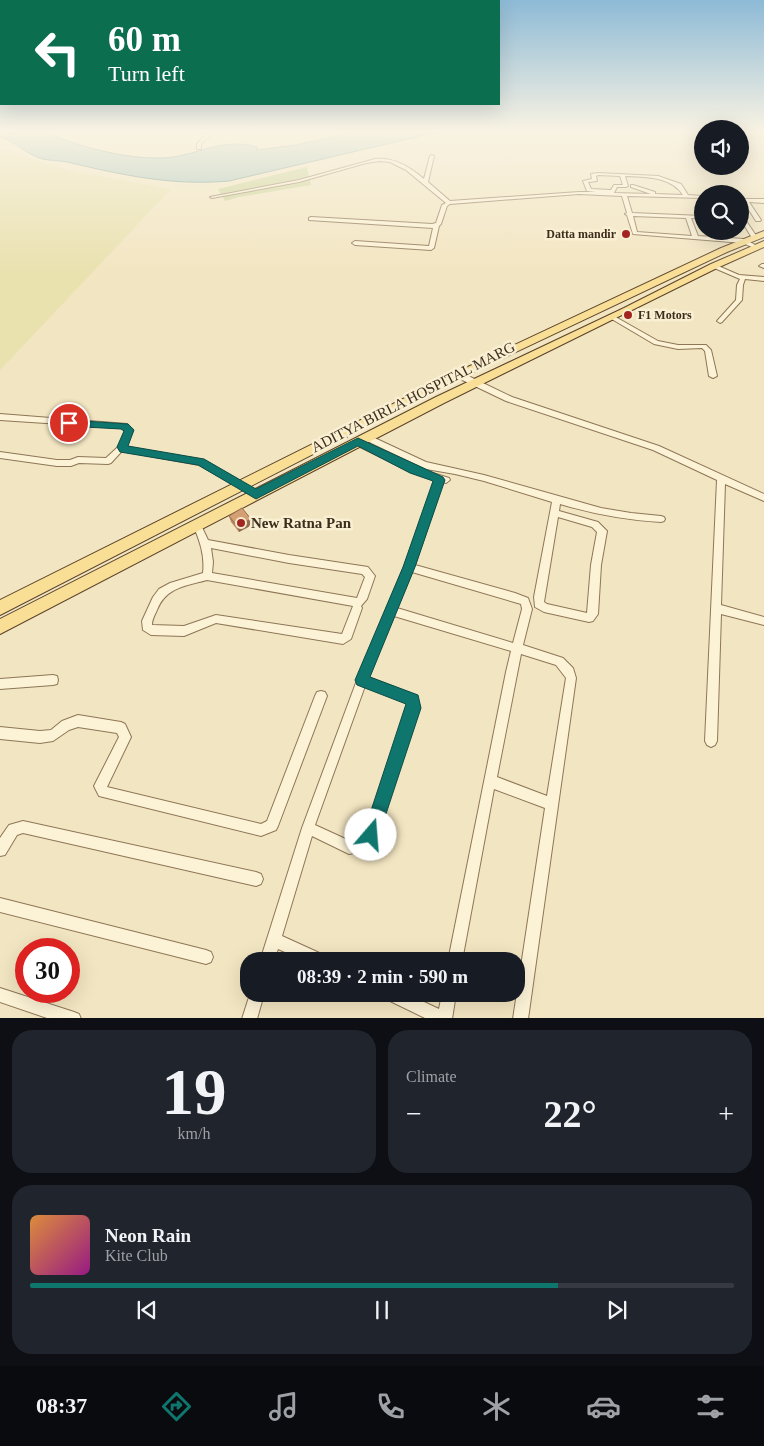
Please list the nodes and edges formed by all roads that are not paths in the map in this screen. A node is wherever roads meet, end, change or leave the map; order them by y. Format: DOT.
graph roads {
  1 [pos="313,179"];
  2 [pos="420,179"];
  3 [pos="427,179"];
  4 [pos="594,179"];
  5 [pos="623,179"];
  6 [pos="630,179"];
  7 [pos="663,179"];
  8 [pos="426,182"];
  9 [pos="626,186"];
  10 [pos="633,186"];
  11 [pos="624,194"];
  12 [pos="685,195"];
  13 [pos="212,197"];
  14 [pos="694,197"];
  15 [pos="749,200"];
  16 [pos="764,201"];
  17 [pos="449,203"];
  18 [pos="749,209"];
  19 [pos="628,214"];
  20 [pos="688,217"];
  21 [pos="694,217"];
  22 [pos="311,219"];
  23 [pos="749,219"];
  24 [pos="436,225"];
  25 [pos="749,230"];
  26 [pos="694,233"];
  27 [pos="694,238"];
  28 [pos="737,240"];
  29 [pos="757,241"];
  30 [pos="355,243"];
  31 [pos="714,266"];
  32 [pos="743,278"];
  33 [pos="764,279"];
  34 [pos="615,303"];
  35 [pos="628,310"];
  36 [pos="612,317"];
  37 [pos="720,321"];
  38 [pos="534,340"];
  39 [pos="547,349"];
  40 [pos="459,375"];
  41 [pos="713,376"];
  42 [pos="476,383"];
  43 [pos="0,417"];
  44 [pos="362,440"];
  45 [pos="122,447"];
  46 [pos="0,455"];
  47 [pos="422,469"];
  48 [pos="721,478"];
  49 [pos="240,485"];
  50 [pos="256,494"];
  51 [pos="557,498"];
  52 [pos="764,498"];
  53 [pos="554,513"];
  54 [pos="661,519"];
  55 [pos="198,525"];
  56 [pos="206,543"];
  57 [pos="409,567"];
  58 [pos="207,576"];
  59 [pos="0,608"];
  60 [pos="357,608"];
  61 [pos="716,608"];
  62 [pos="390,611"];
  63 [pos="764,621"];
  64 [pos="0,627"];
  65 [pos="516,649"];
  66 [pos="53,680"];
  67 [pos="362,680"];
  68 [pos="0,684"];
  69 [pos="321,696"];
  70 [pos="0,734"];
  71 [pos="711,741"];
  72 [pos="490,781"];
  73 [pos="552,804"];
  74 [pos="308,828"];
  75 [pos="0,850"];
  76 [pos="256,879"];
  77 [pos="0,905"];
  78 [pos="274,940"];
  79 [pos="271,952"];
  80 [pos="301,952"];
  81 [pos="457,952"];
  82 [pos="206,957"];
  83 [pos="0,995"];
  84 [pos="254,1002"];
  85 [pos="409,1002"];
  86 [pos="447,1002"];
  87 [pos="74,1018"];
  88 [pos="249,1018"];
  89 [pos="444,1018"];
  90 [pos="520,1018"];
  1 -- 13 [label="street"];
  2 -- 8 [label="street"];
  3 -- 8 [label="street"];
  4 -- 9 [label="street"];
  5 -- 9 [label="street"];
  6 -- 10 [label="street"];
  7 -- 12 [label="street"];
  8 -- 17 [label="street"];
  9 -- 10 [label="street"];
  10 -- 12 [label="street"];
  11 -- 12 [label="street"];
  11 -- 17 [label="street"];
  11 -- 19 [label="street"];
  12 -- 14 [label="street"];
  15 -- 16 [label="street"];
  17 -- 24 [label="street"];
  18 -- 23 [label="street"];
  19 -- 20 [label="street"];
  19 -- 27 [label="street"];
  20 -- 21 [label="street"];
  20 -- 26 [label="street"];
  22 -- 24 [label="street"];
  24 -- 30 [label="street"];
  25 -- 29 [label="street"];
  28 -- 29 [label="street"];
  29 -- 31 [label="main road, ADITYA BIRLA HOSPITAL MARG"];
  29 -- 34 [label="main road, ADITYA BIRLA HOSPITAL MARG"];
  31 -- 32 [label="street"];
  31 -- 35 [label="main road, ADITYA BIRLA HOSPITAL MARG"];
  32 -- 33 [label="street"];
  32 -- 37 [label="street"];
  34 -- 35 [label="main road"];
  34 -- 38 [label="main road, ADITYA BIRLA HOSPITAL MARG"];
  35 -- 36 [label="main road, ADITYA BIRLA HOSPITAL MARG"];
  36 -- 39 [label="main road, ADITYA BIRLA HOSPITAL MARG"];
  36 -- 41 [label="street"];
  38 -- 39 [label="main road"];
  38 -- 40 [label="main road, ADITYA BIRLA HOSPITAL MARG"];
  39 -- 42 [label="main road, ADITYA BIRLA HOSPITAL MARG"];
  40 -- 42 [label="street"];
  40 -- 49 [label="main road, ADITYA BIRLA HOSPITAL MARG"];
  42 -- 44 [label="main road, ADITYA BIRLA HOSPITAL MARG"];
  42 -- 48 [label="street"];
  43 -- 45 [label="street"];
  44 -- 47 [label="street"];
  44 -- 50 [label="main road, ADITYA BIRLA HOSPITAL MARG"];
  45 -- 46 [label="street"];
  45 -- 49 [label="street"];
  47 -- 51 [label="street"];
  47 -- 57 [label="street"];
  48 -- 52 [label="street"];
  48 -- 61 [label="street"];
  49 -- 50 [label="street"];
  49 -- 59 [label="main road, ADITYA BIRLA HOSPITAL MARG"];
  50 -- 55 [label="main road, ADITYA BIRLA HOSPITAL MARG"];
  51 -- 53 [label="street"];
  51 -- 54 [label="street"];
  53 -- 53 [label="street"];
  55 -- 56 [label="street"];
  55 -- 64 [label="main road, ADITYA BIRLA HOSPITAL MARG"];
  56 -- 58 [label="street"];
  56 -- 58 [label="street"];
  57 -- 62 [label="street"];
  57 -- 65 [label="street"];
  58 -- 60 [label="street"];
  61 -- 63 [label="street"];
  61 -- 71 [label="street"];
  62 -- 65 [label="street"];
  62 -- 67 [label="street"];
  65 -- 72 [label="street"];
  65 -- 73 [label="street"];
  66 -- 68 [label="street"];
  67 -- 74 [label="street"];
  67 -- 74 [label="street"];
  69 -- 70 [label="street"];
  72 -- 73 [label="street"];
  72 -- 81 [label="street"];
  73 -- 90 [label="street"];
  74 -- 78 [label="street"];
  75 -- 76 [label="street"];
  77 -- 82 [label="street"];
  78 -- 79 [label="street"];
  78 -- 80 [label="street"];
  83 -- 87 [label="street"];
  84 -- 88 [label="street"];
  85 -- 89 [label="street"];
  86 -- 89 [label="street"];
}
